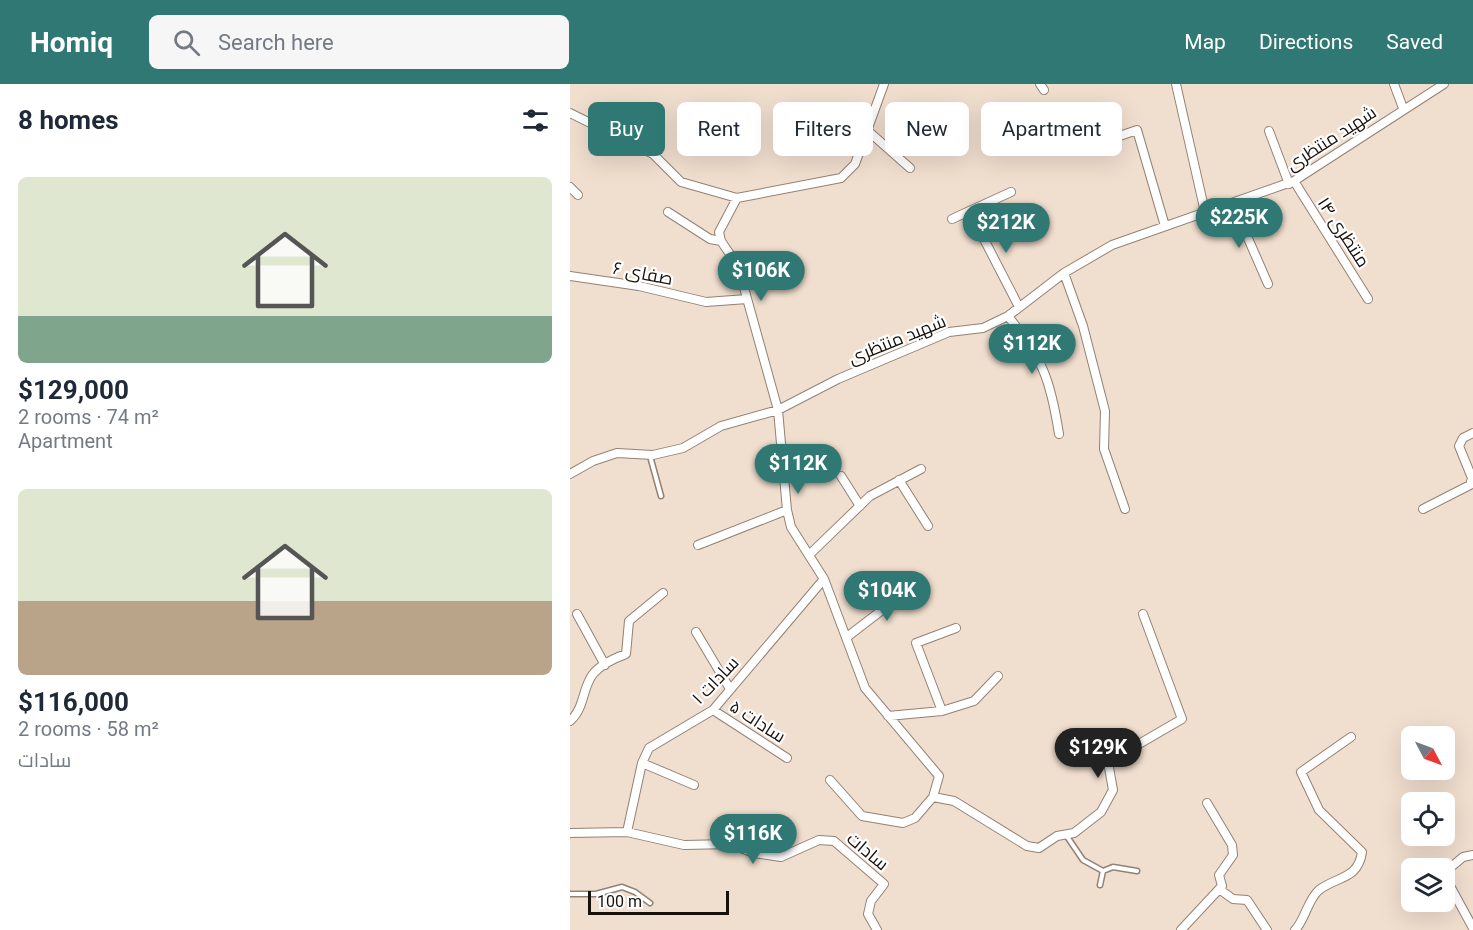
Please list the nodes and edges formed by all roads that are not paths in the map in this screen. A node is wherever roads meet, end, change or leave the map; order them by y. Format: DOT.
graph roads {
  1 [pos="884,84"];
  2 [pos="1176,84"];
  3 [pos="1394,84"];
  4 [pos="1444,84"];
  5 [pos="1403,108"];
  6 [pos="570,113"];
  7 [pos="873,114"];
  8 [pos="1269,131"];
  9 [pos="873,135"];
  10 [pos="1122,135"];
  11 [pos="858,156"];
  12 [pos="910,168"];
  13 [pos="1292,182"];
  14 [pos="570,187"];
  15 [pos="1011,192"];
  16 [pos="578,195"];
  17 [pos="737,198"];
  18 [pos="1224,205"];
  19 [pos="668,212"];
  20 [pos="970,212"];
  21 [pos="1205,212"];
  22 [pos="952,219"];
  23 [pos="1165,226"];
  24 [pos="721,241"];
  25 [pos="1064,273"];
  26 [pos="570,276"];
  27 [pos="1268,284"];
  28 [pos="747,299"];
  29 [pos="1368,299"];
  30 [pos="1019,307"];
  31 [pos="1008,316"];
  32 [pos="778,410"];
  33 [pos="1473,433"];
  34 [pos="1059,434"];
  35 [pos="650,455"];
  36 [pos="921,469"];
  37 [pos="570,474"];
  38 [pos="841,476"];
  39 [pos="899,480"];
  40 [pos="1472,485"];
  41 [pos="661,496"];
  42 [pos="860,506"];
  43 [pos="1125,509"];
  44 [pos="1423,509"];
  45 [pos="787,510"];
  46 [pos="928,526"];
  47 [pos="698,545"];
  48 [pos="809,555"];
  49 [pos="824,579"];
  50 [pos="912,587"];
  51 [pos="663,593"];
  52 [pos="577,614"];
  53 [pos="1143,614"];
  54 [pos="956,627"];
  55 [pos="696,632"];
  56 [pos="847,637"];
  57 [pos="604,665"];
  58 [pos="998,676"];
  59 [pos="730,689"];
  60 [pos="713,710"];
  61 [pos="942,711"];
  62 [pos="888,716"];
  63 [pos="570,721"];
  64 [pos="1351,737"];
  65 [pos="786,758"];
  66 [pos="642,764"];
  67 [pos="830,780"];
  68 [pos="694,785"];
  69 [pos="933,797"];
  70 [pos="1207,803"];
  71 [pos="627,832"];
  72 [pos="570,833"];
  73 [pos="1066,835"];
  74 [pos="1473,855"];
  75 [pos="1455,864"];
  76 [pos="1103,871"];
  77 [pos="1137,871"];
  78 [pos="1100,885"];
  79 [pos="1219,889"];
  80 [pos="570,894"];
  81 [pos="1455,895"];
  82 [pos="650,903"];
  83 [pos="1473,929"];
  84 [pos="877,930"];
  85 [pos="1181,930"];
  86 [pos="1267,930"];
  87 [pos="1295,930"];
  1 -- 7 [label="street"];
  2 -- 21 [label="street"];
  3 -- 5 [label="street"];
  4 -- 5 [label="street, شهید منتظری"];
  5 -- 13 [label="street, شهید منتظری"];
  6 -- 17 [label="street"];
  8 -- 13 [label="street, منتظری ۱۴"];
  9 -- 12 [label="street"];
  10 -- 23 [label="street"];
  11 -- 17 [label="street"];
  13 -- 18 [label="street, شهید منتظری"];
  13 -- 29 [label="street, منتظری ۱۴"];
  14 -- 16 [label="street"];
  15 -- 20 [label="street"];
  17 -- 24 [label="street"];
  18 -- 21 [label="street, شهید منتظری"];
  18 -- 27 [label="street"];
  19 -- 24 [label="street"];
  20 -- 22 [label="street"];
  20 -- 30 [label="street"];
  21 -- 23 [label="street, شهید منتظری"];
  23 -- 25 [label="street, شهید منتظری"];
  24 -- 28 [label="street"];
  25 -- 30 [label="street, شهید منتظری"];
  25 -- 43 [label="street"];
  26 -- 28 [label="street, صفای ۶"];
  28 -- 32 [label="street"];
  30 -- 31 [label="street, شهید منتظری"];
  31 -- 32 [label="street, شهید منتظری"];
  31 -- 34 [label="street"];
  32 -- 35 [label="street, شهید منتظری"];
  32 -- 45 [label="street"];
  33 -- 40 [label="street"];
  35 -- 37 [label="street, شهید منتظری"];
  35 -- 41 [label="lane"];
  36 -- 39 [label="street"];
  38 -- 42 [label="street"];
  39 -- 42 [label="street"];
  39 -- 46 [label="street"];
  40 -- 44 [label="street"];
  42 -- 48 [label="street"];
  45 -- 47 [label="street"];
  45 -- 48 [label="street"];
  48 -- 49 [label="street"];
  49 -- 56 [label="street"];
  49 -- 59 [label="street, سادات ۱"];
  50 -- 56 [label="street"];
  51 -- 57 [label="street"];
  52 -- 57 [label="street"];
  53 -- 73 [label="street"];
  54 -- 61 [label="street"];
  55 -- 59 [label="street"];
  56 -- 62 [label="street"];
  57 -- 63 [label="street"];
  58 -- 61 [label="street"];
  59 -- 60 [label="street, سادات ۱"];
  60 -- 65 [label="street, سادات ۵"];
  60 -- 66 [label="street, سادات ۱"];
  61 -- 62 [label="street"];
  62 -- 69 [label="street"];
  64 -- 87 [label="street"];
  66 -- 68 [label="street"];
  66 -- 71 [label="street, سادات ۱"];
  67 -- 69 [label="street"];
  69 -- 73 [label="street"];
  70 -- 79 [label="street"];
  71 -- 72 [label="street, سادات"];
  71 -- 84 [label="street, سادات"];
  73 -- 76 [label="lane"];
  74 -- 75 [label="street"];
  76 -- 77 [label="lane"];
  76 -- 78 [label="lane"];
  79 -- 85 [label="street"];
  79 -- 86 [label="street"];
  80 -- 82 [label="lane"];
  81 -- 83 [label="street"];
}
